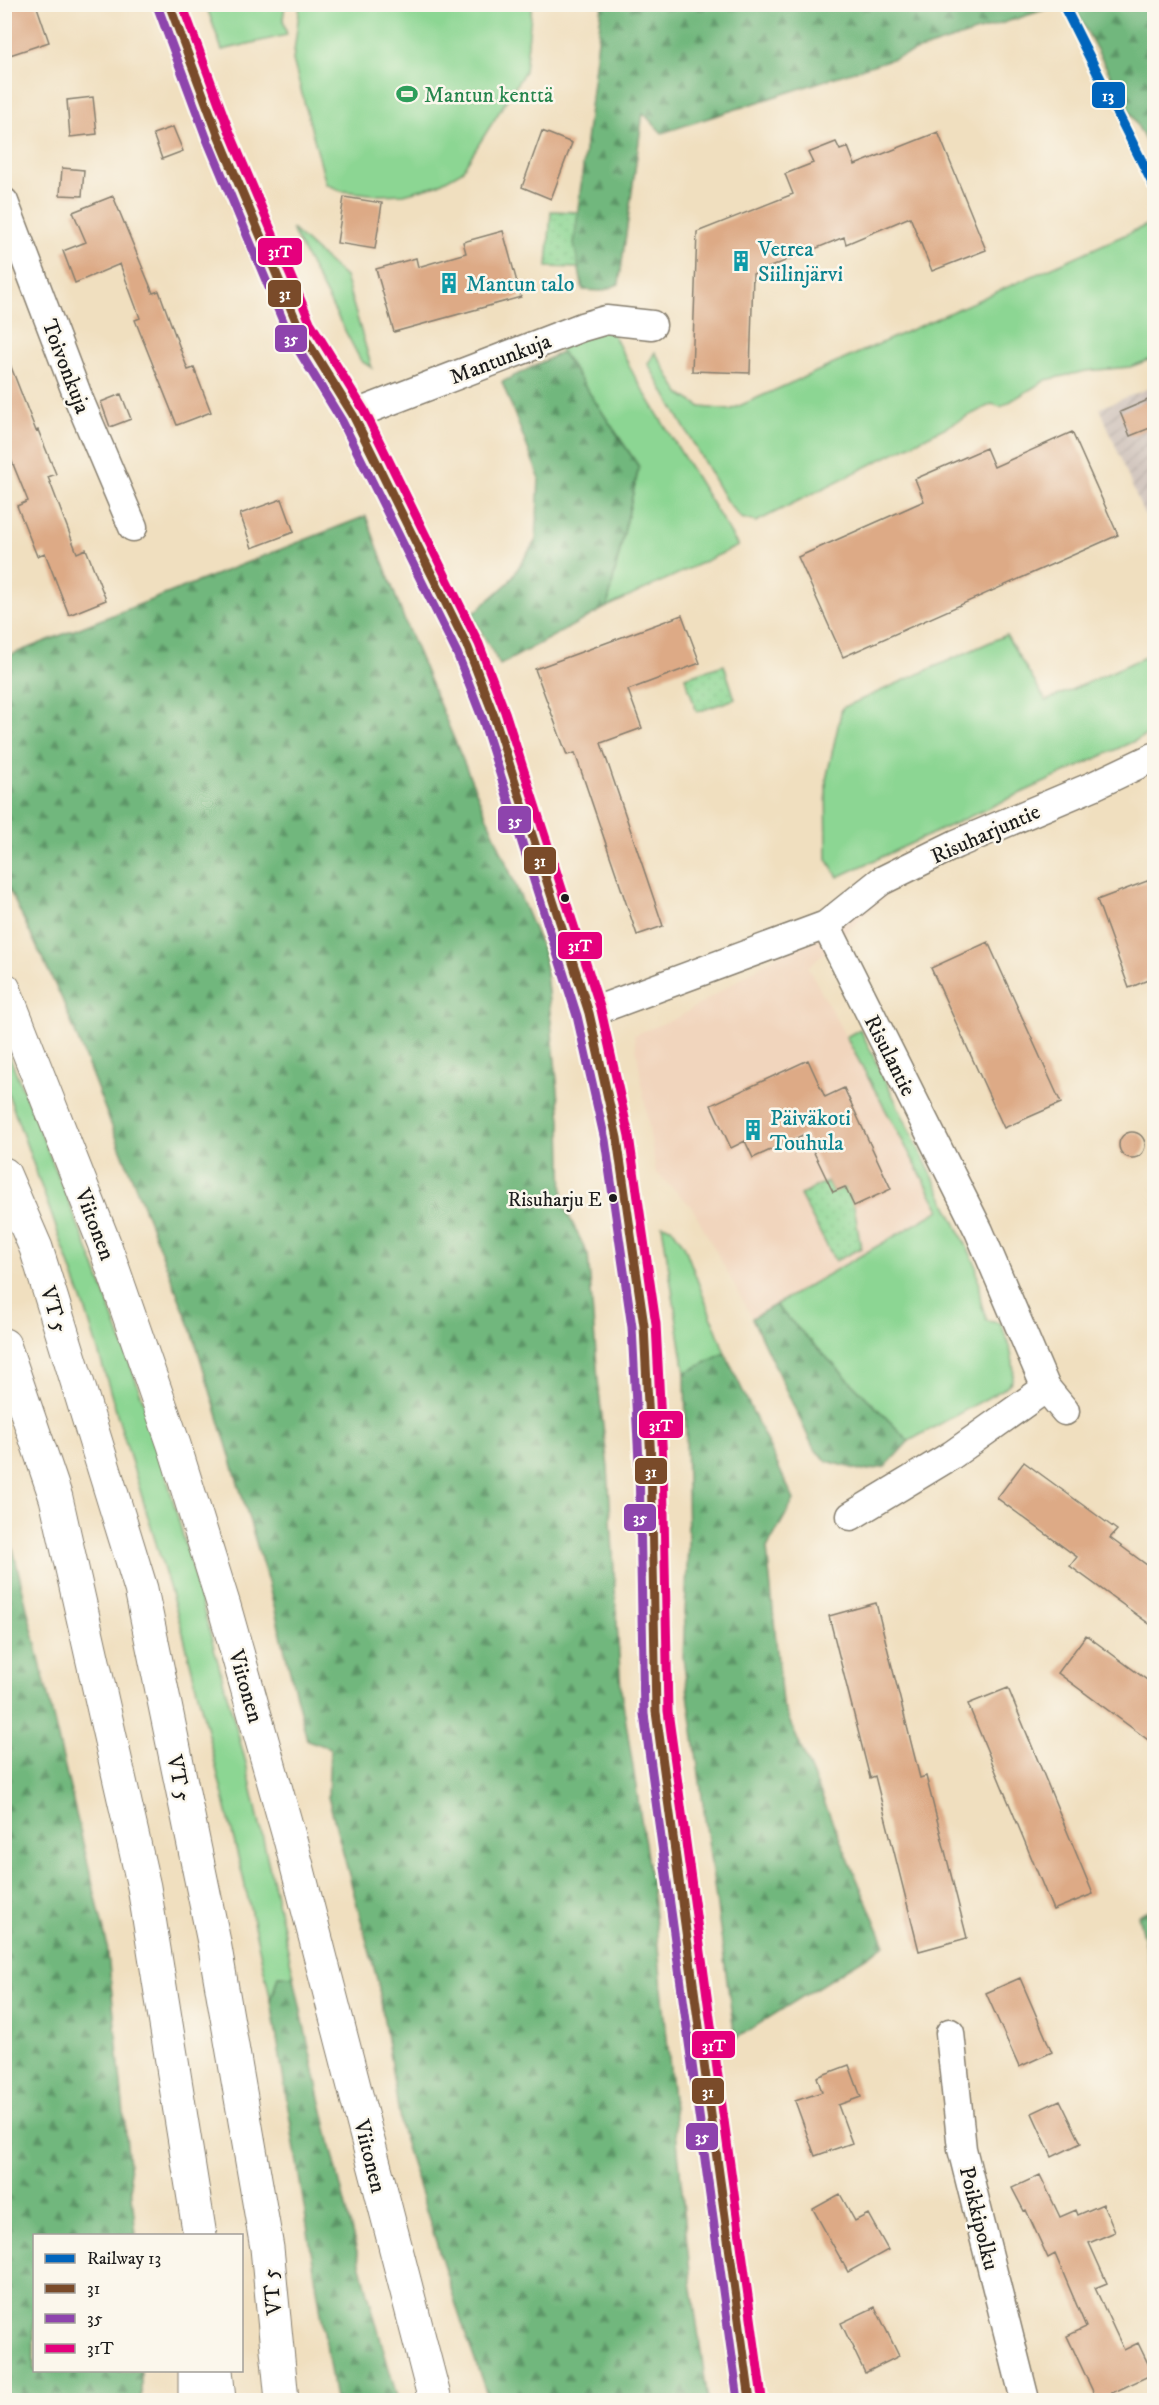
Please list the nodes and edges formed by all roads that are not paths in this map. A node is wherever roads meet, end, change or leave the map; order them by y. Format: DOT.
graph roads {
  1 [pos="169,4"];
  2 [pos="4,202"];
  3 [pos="652,325"];
  4 [pos="353,415"];
  5 [pos="134,527"];
  6 [pos="1155,757"];
  7 [pos="826,925"];
  8 [pos="4,989"];
  9 [pos="589,1013"];
  10 [pos="4,1174"];
  11 [pos="4,1345"];
  12 [pos="1046,1388"];
  13 [pos="1065,1411"];
  14 [pos="851,1516"];
  15 [pos="950,2033"];
  16 [pos="198,2227"];
  17 [pos="195,2372"];
  18 [pos="216,2372"];
  19 [pos="195,2400"];
  20 [pos="219,2400"];
  21 [pos="282,2400"];
  22 [pos="435,2400"];
  23 [pos="750,2400"];
  24 [pos="1025,2400"];
  1 -- 4 [label="main road"];
  2 -- 5 [label="street, Toivonkuja"];
  3 -- 4 [label="street, Mantunkuja"];
  4 -- 9 [label="main road"];
  6 -- 7 [label="street, Risuharjuntie"];
  7 -- 9 [label="street"];
  7 -- 12 [label="street, Risulantie"];
  8 -- 22 [label="main road, Viitonen"];
  9 -- 23 [label="main road"];
  10 -- 21 [label="main road, VT 5"];
  11 -- 16 [label="main road"];
  12 -- 13 [label="street, Risulantie"];
  12 -- 14 [label="street"];
  15 -- 24 [label="street, Poikkipolku"];
  17 -- 19 [label="main road"];
  18 -- 20 [label="main road"];
}
